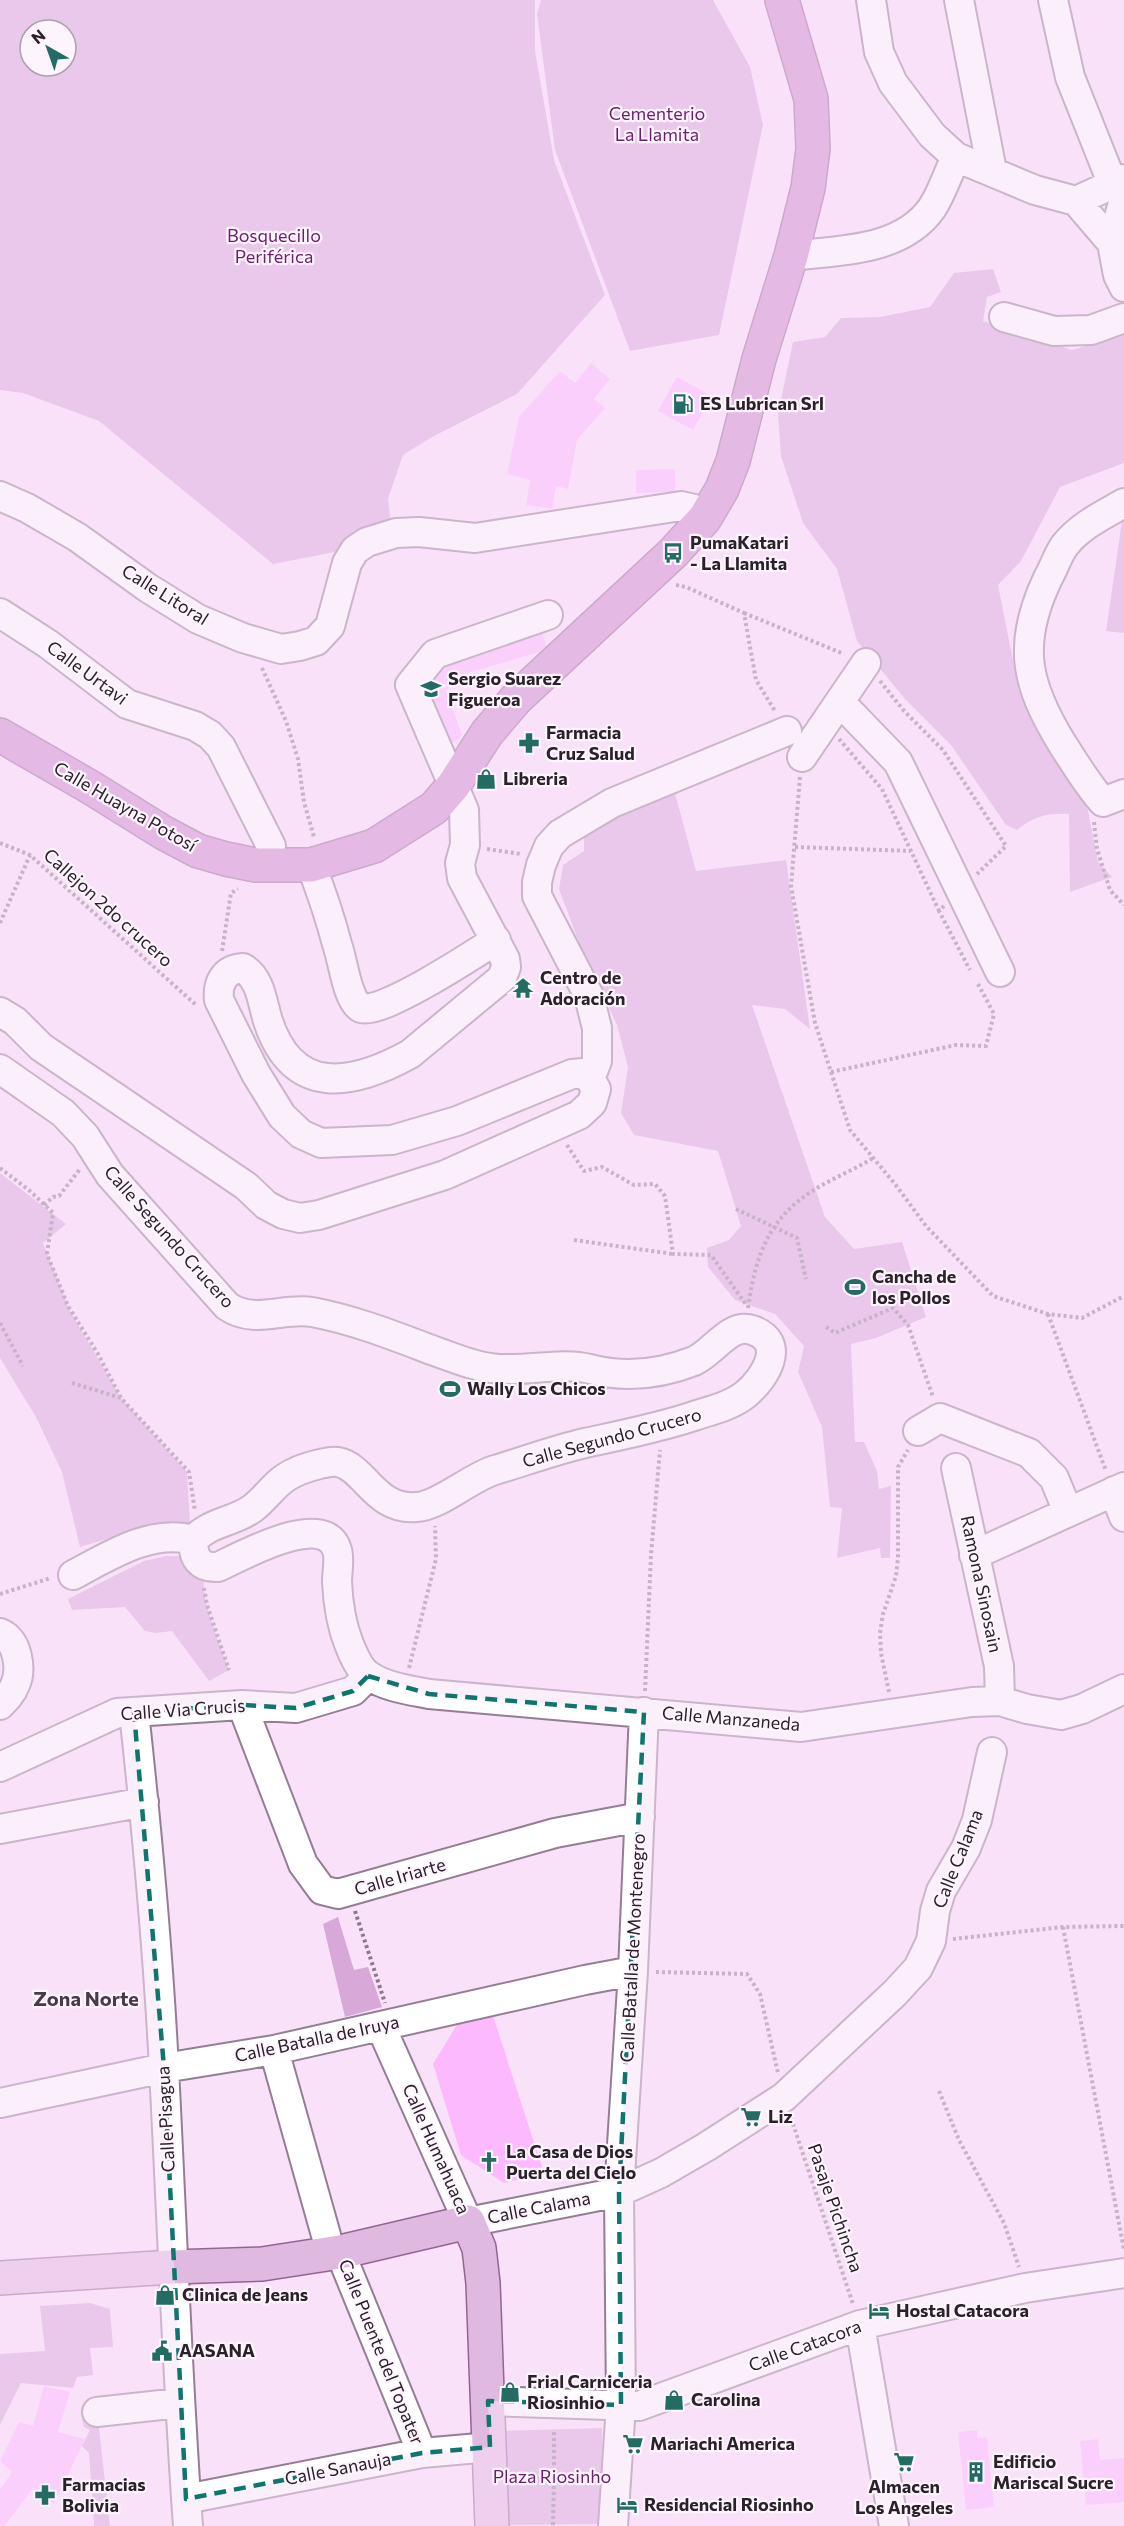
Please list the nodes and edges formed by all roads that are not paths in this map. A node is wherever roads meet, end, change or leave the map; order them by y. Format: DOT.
graph roads {
  1 [pos="782,0"];
  2 [pos="871,0"];
  3 [pos="959,0"];
  4 [pos="1053,0"];
  5 [pos="956,157"];
  6 [pos="992,171"];
  7 [pos="1120,188"];
  8 [pos="1076,201"];
  9 [pos="1112,243"];
  10 [pos="791,256"];
  11 [pos="1124,287"];
  12 [pos="1004,317"];
  13 [pos="1124,318"];
  14 [pos="0,496"];
  15 [pos="1124,503"];
  16 [pos="705,518"];
  17 [pos="0,613"];
  18 [pos="548,615"];
  19 [pos="866,663"];
  20 [pos="833,713"];
  21 [pos="787,731"];
  22 [pos="0,735"];
  23 [pos="802,757"];
  24 [pos="453,786"];
  25 [pos="1113,798"];
  26 [pos="313,852"];
  27 [pos="270,866"];
  28 [pos="496,940"];
  29 [pos="1000,972"];
  30 [pos="0,1012"];
  31 [pos="0,1069"];
  32 [pos="590,1079"];
  33 [pos="929,1424"];
  34 [pos="956,1467"];
  35 [pos="1121,1498"];
  36 [pos="1068,1512"];
  37 [pos="200,1535"];
  38 [pos="974,1555"];
  39 [pos="73,1575"];
  40 [pos="0,1633"];
  41 [pos="368,1676"];
  42 [pos="1124,1689"];
  43 [pos="1000,1701"];
  44 [pos="0,1705"];
  45 [pos="242,1705"];
  46 [pos="134,1712"];
  47 [pos="644,1712"];
  48 [pos="992,1752"];
  49 [pos="0,1767"];
  50 [pos="144,1802"];
  51 [pos="640,1817"];
  52 [pos="0,1829"];
  53 [pos="633,1971"];
  54 [pos="386,2026"];
  55 [pos="274,2050"];
  56 [pos="164,2068"];
  57 [pos="0,2103"];
  58 [pos="619,2192"];
  59 [pos="468,2222"];
  60 [pos="335,2252"];
  61 [pos="172,2267"];
  62 [pos="1124,2273"];
  63 [pos="0,2278"];
  64 [pos="860,2325"];
  65 [pos="488,2401"];
  66 [pos="179,2403"];
  67 [pos="621,2405"];
  68 [pos="97,2412"];
  69 [pos="490,2447"];
  70 [pos="422,2453"];
  71 [pos="187,2513"];
  72 [pos="492,2526"];
  73 [pos="613,2526"];
  74 [pos="894,2526"];
  1 -- 10 [label="highway, Calle Huayna Potosí"];
  2 -- 5 [label="street"];
  3 -- 6 [label="street"];
  4 -- 7 [label="street"];
  5 -- 6 [label="street"];
  5 -- 10 [label="street"];
  6 -- 8 [label="street"];
  7 -- 8 [label="street"];
  7 -- 9 [label="street"];
  8 -- 9 [label="street"];
  9 -- 11 [label="street"];
  10 -- 16 [label="highway, Calle Huayna Potosí"];
  12 -- 13 [label="street"];
  14 -- 16 [label="street, Calle Litoral"];
  15 -- 25 [label="street"];
  16 -- 24 [label="highway, Calle Huayna Potosí"];
  17 -- 27 [label="street, Calle Urtavi"];
  18 -- 24 [label="street"];
  19 -- 20 [label="street"];
  20 -- 23 [label="street"];
  20 -- 29 [label="street"];
  21 -- 32 [label="street"];
  22 -- 27 [label="highway, Calle Huayna Potosí"];
  24 -- 26 [label="highway, Calle Huayna Potosí"];
  24 -- 28 [label="street"];
  26 -- 27 [label="highway, Calle Huayna Potosí"];
  26 -- 28 [label="street"];
  28 -- 32 [label="street"];
  30 -- 32 [label="street"];
  31 -- 37 [label="street, Calle Segundo Crucero"];
  33 -- 36 [label="street"];
  34 -- 38 [label="street, Ramona Sinosain"];
  35 -- 36 [label="street"];
  36 -- 38 [label="street"];
  37 -- 39 [label="street, Calle Segundo Crucero"];
  37 -- 41 [label="street"];
  38 -- 43 [label="street, Ramona Sinosain"];
  40 -- 44 [label="street"];
  41 -- 45 [label="street, Calle Via Crucis"];
  41 -- 47 [label="street, Calle Manzaneda"];
  42 -- 43 [label="street, Calle Manzaneda"];
  43 -- 47 [label="street, Calle Manzaneda"];
  45 -- 46 [label="street, Calle Via Crucis"];
  45 -- 51 [label="street, Calle Iriarte"];
  46 -- 49 [label="street, Calle Via Crucis"];
  46 -- 50 [label="street, Calle Pisagua"];
  47 -- 51 [label="street, Calle Batalla de Montenegro"];
  48 -- 58 [label="street, Calle Calama"];
  50 -- 52 [label="street"];
  50 -- 56 [label="street, Calle Pisagua"];
  51 -- 53 [label="street, Calle Batalla de Montenegro"];
  53 -- 54 [label="street, Calle Batalla de Iruya"];
  53 -- 58 [label="street, Calle Batalla de Montenegro"];
  54 -- 55 [label="street, Calle Batalla de Iruya"];
  54 -- 59 [label="street, Calle Humahuaca"];
  55 -- 56 [label="street, Calle Batalla de Iruya"];
  55 -- 60 [label="street, Calle Puente del Topater"];
  56 -- 57 [label="street, Calle Batalla de Iruya"];
  56 -- 61 [label="street, Calle Pisagua"];
  58 -- 59 [label="street, Calle Calama"];
  58 -- 67 [label="street, Calle Batalla de Montenegro"];
  59 -- 60 [label="main road, Calle Calama"];
  59 -- 65 [label="main road, Calle Humahuaca"];
  60 -- 61 [label="main road, Calle Calama"];
  60 -- 70 [label="street, Calle Puente del Topater"];
  61 -- 63 [label="main road, Calle Calama"];
  61 -- 66 [label="street, Calle Pisagua"];
  62 -- 64 [label="street, Calle Catacora"];
  64 -- 67 [label="street, Calle Catacora"];
  64 -- 74 [label="street"];
  65 -- 67 [label="street, Calle Catacora"];
  65 -- 69 [label="main road, Calle Humahuaca"];
  66 -- 68 [label="street"];
  66 -- 71 [label="street, Calle Pisagua"];
  67 -- 73 [label="street, Calle Batalla de Montenegro"];
  69 -- 70 [label="street, Calle Sanauja"];
  69 -- 72 [label="main road, Calle Humahuaca"];
  70 -- 71 [label="street, Calle Sanauja"];
}
